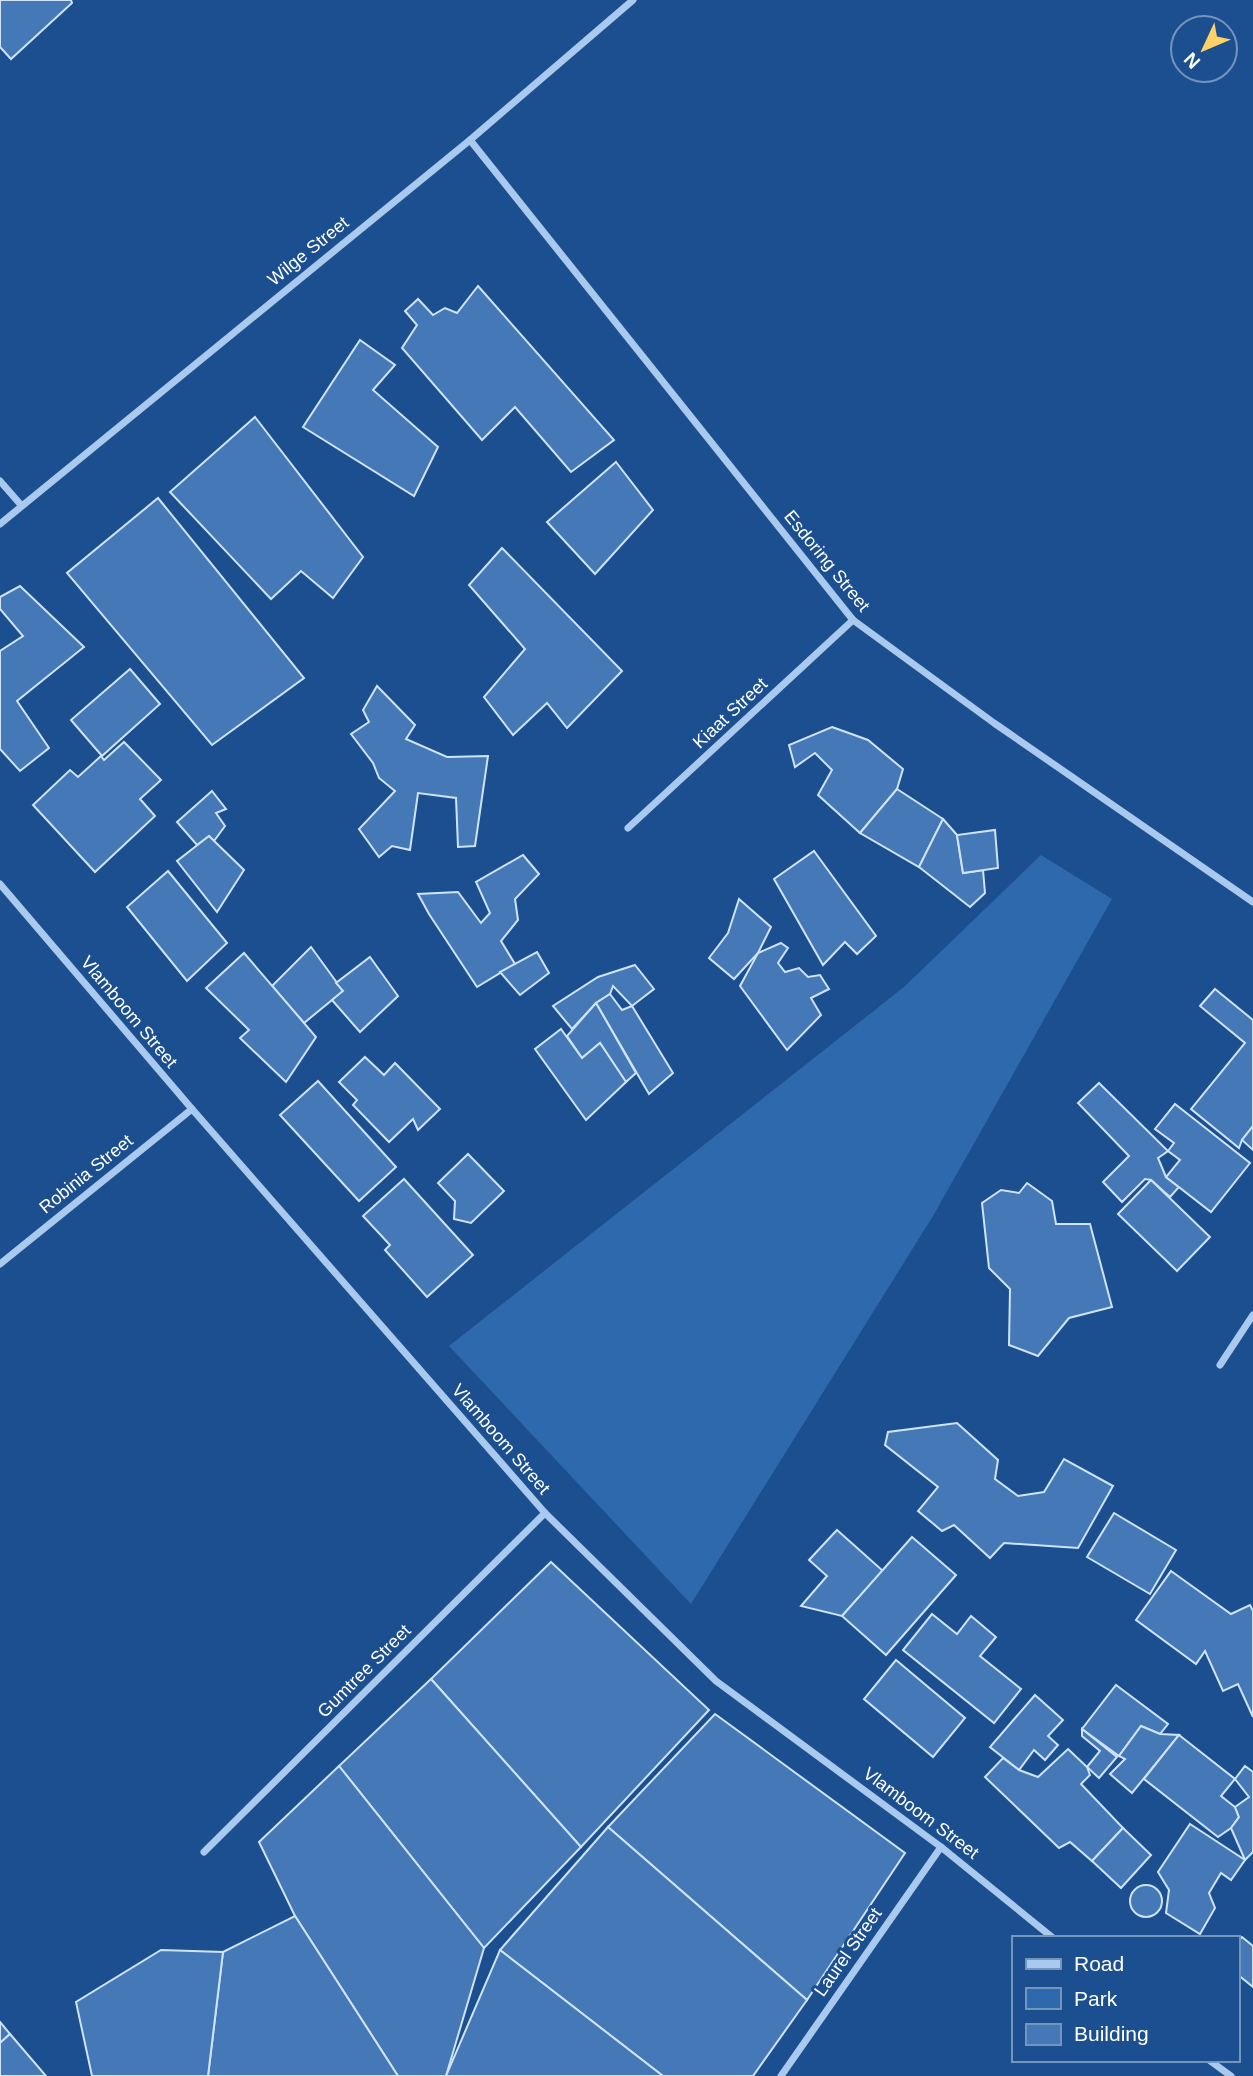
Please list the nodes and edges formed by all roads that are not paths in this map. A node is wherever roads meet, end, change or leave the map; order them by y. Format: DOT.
graph roads {
  1 [pos="633,0"];
  2 [pos="470,140"];
  3 [pos="0,481"];
  4 [pos="21,505"];
  5 [pos="0,524"];
  6 [pos="853,620"];
  7 [pos="628,828"];
  8 [pos="0,884"];
  9 [pos="1253,902"];
  10 [pos="192,1109"];
  11 [pos="0,1264"];
  12 [pos="1253,1315"];
  13 [pos="1220,1365"];
  14 [pos="545,1513"];
  15 [pos="941,1847"];
  16 [pos="204,1852"];
  17 [pos="1051,1936"];
  18 [pos="1212,2062"];
  19 [pos="781,2076"];
  20 [pos="1231,2076"];
  1 -- 2 [label="street, Wilge Street"];
  2 -- 4 [label="street, Wilge Street"];
  2 -- 6 [label="street, Esdoring Street"];
  3 -- 4 [label="street"];
  4 -- 5 [label="street, Wilge Street"];
  6 -- 7 [label="street, Kiaat Street"];
  6 -- 9 [label="street, Esdoring Street"];
  8 -- 10 [label="street, Vlamboom Street"];
  10 -- 11 [label="street, Robinia Street"];
  10 -- 14 [label="street, Vlamboom Street"];
  12 -- 13 [label="street"];
  14 -- 15 [label="street, Vlamboom Street"];
  14 -- 16 [label="street, Gumtree Street"];
  15 -- 17 [label="street, Vlamboom Street"];
  15 -- 19 [label="street, Laurel Street"];
  18 -- 20 [label="street"];
}
